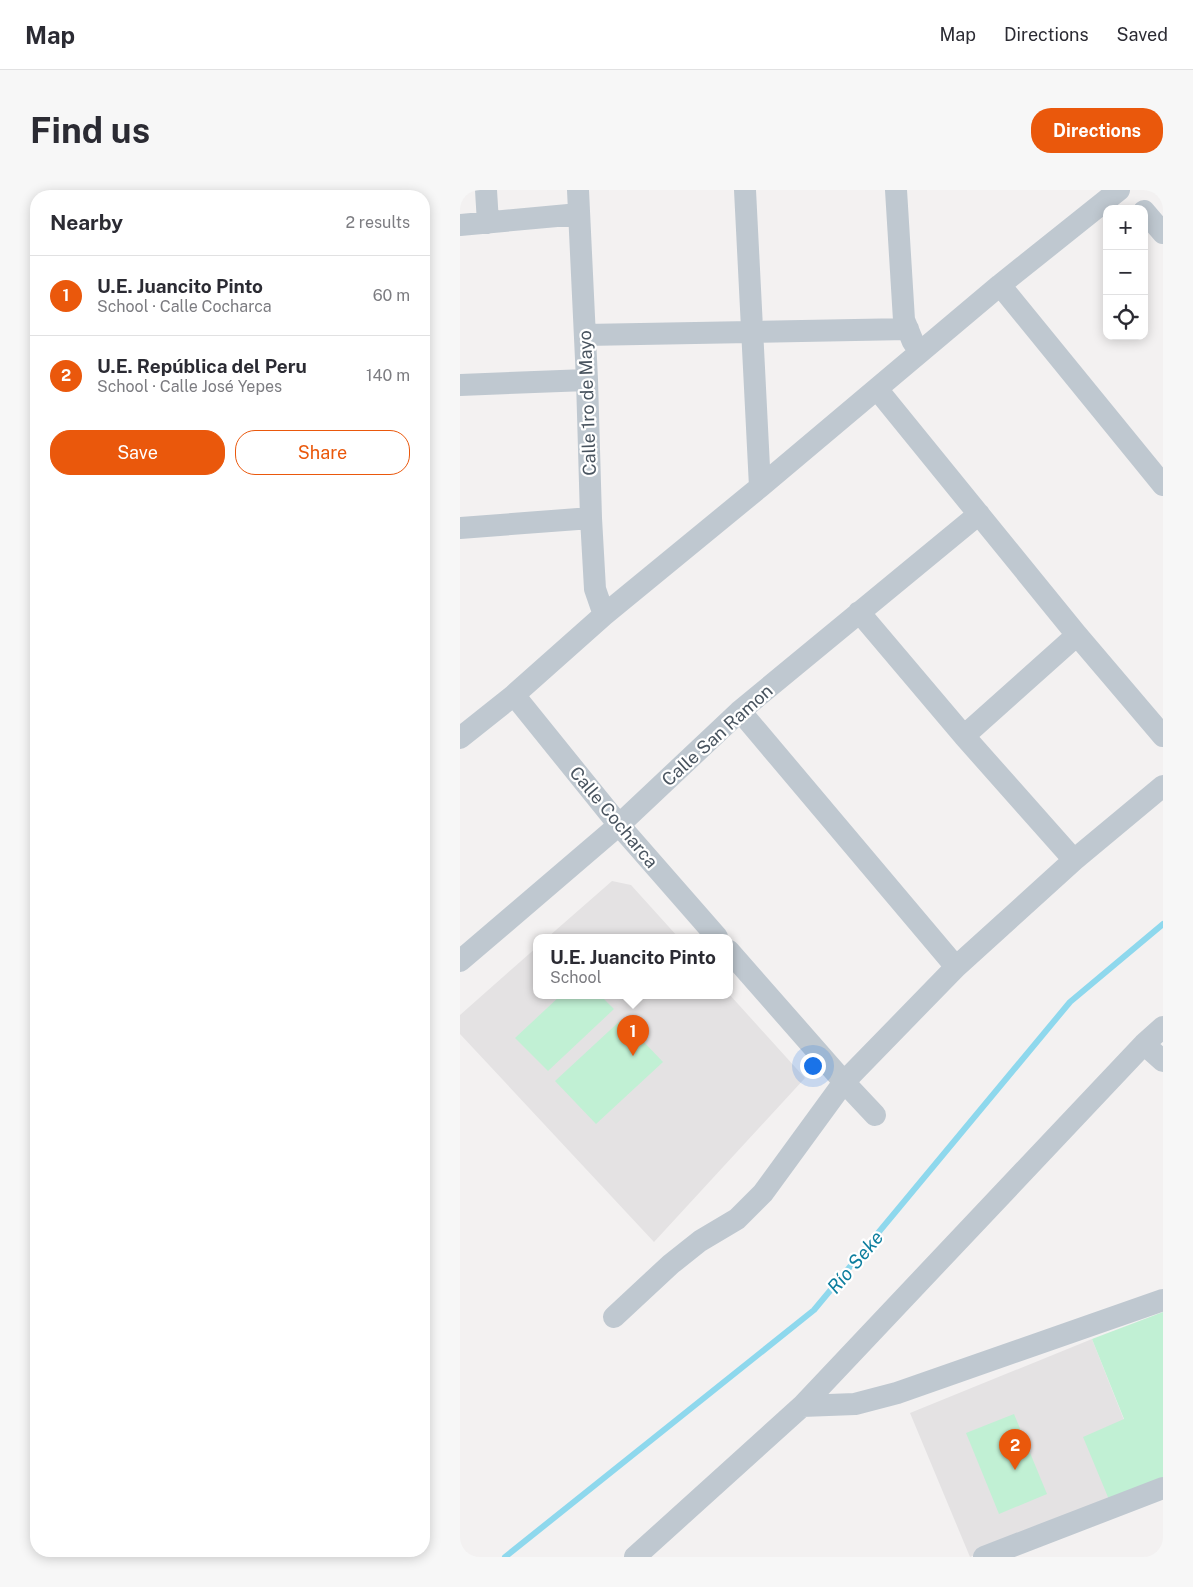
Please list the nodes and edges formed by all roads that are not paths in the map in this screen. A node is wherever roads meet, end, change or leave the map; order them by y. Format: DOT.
graph roads {
  1 [pos="486,190"];
  2 [pos="578,190"];
  3 [pos="746,190"];
  4 [pos="896,190"];
  5 [pos="1119,190"];
  6 [pos="1126,190"];
  7 [pos="1139,205"];
  8 [pos="579,214"];
  9 [pos="1148,216"];
  10 [pos="488,223"];
  11 [pos="460,225"];
  12 [pos="1163,233"];
  13 [pos="1000,285"];
  14 [pos="908,329"];
  15 [pos="753,331"];
  16 [pos="585,335"];
  17 [pos="918,354"];
  18 [pos="587,380"];
  19 [pos="460,385"];
  20 [pos="877,389"];
  21 [pos="1163,485"];
  22 [pos="760,487"];
  23 [pos="979,514"];
  24 [pos="591,518"];
  25 [pos="460,528"];
  26 [pos="859,612"];
  27 [pos="604,615"];
  28 [pos="1077,635"];
  29 [pos="514,695"];
  30 [pos="740,711"];
  31 [pos="964,736"];
  32 [pos="1163,736"];
  33 [pos="460,738"];
  34 [pos="1163,786"];
  35 [pos="619,825"];
  36 [pos="1074,860"];
  37 [pos="714,934"];
  38 [pos="733,956"];
  39 [pos="460,961"];
  40 [pos="956,966"];
  41 [pos="1163,1028"];
  42 [pos="1144,1044"];
  43 [pos="1163,1061"];
  44 [pos="844,1082"];
  45 [pos="875,1115"];
  46 [pos="1163,1300"];
  47 [pos="614,1317"];
  48 [pos="802,1406"];
  49 [pos="1163,1488"];
  50 [pos="635,1557"];
  51 [pos="984,1557"];
  1 -- 10 [label="street"];
  2 -- 8 [label="street, Calle 1ro de Mayo"];
  3 -- 15 [label="street"];
  4 -- 14 [label="street"];
  5 -- 13 [label="street"];
  6 -- 7 [label="street"];
  8 -- 10 [label="street"];
  8 -- 16 [label="street, Calle 1ro de Mayo"];
  9 -- 12 [label="street"];
  10 -- 11 [label="street"];
  13 -- 17 [label="street"];
  13 -- 21 [label="street"];
  14 -- 15 [label="street"];
  14 -- 17 [label="street"];
  15 -- 16 [label="street"];
  15 -- 22 [label="street"];
  16 -- 18 [label="street, Calle 1ro de Mayo"];
  17 -- 20 [label="street"];
  18 -- 19 [label="street"];
  18 -- 24 [label="street, Calle 1ro de Mayo"];
  20 -- 22 [label="street"];
  20 -- 23 [label="street"];
  22 -- 27 [label="street"];
  23 -- 26 [label="street, Calle San Ramon"];
  23 -- 28 [label="street"];
  24 -- 25 [label="street"];
  24 -- 27 [label="street, Calle 1ro de Mayo"];
  26 -- 30 [label="street, Calle San Ramon"];
  26 -- 31 [label="street"];
  27 -- 29 [label="street"];
  28 -- 31 [label="street"];
  28 -- 32 [label="street"];
  29 -- 33 [label="street"];
  29 -- 35 [label="street, Calle Cocharca"];
  30 -- 35 [label="street, Calle San Ramon"];
  30 -- 40 [label="street"];
  31 -- 36 [label="street"];
  34 -- 36 [label="street"];
  35 -- 37 [label="street, Calle Cocharca"];
  35 -- 39 [label="street, Calle San Ramon"];
  36 -- 40 [label="street"];
  38 -- 44 [label="street"];
  40 -- 44 [label="street"];
  41 -- 42 [label="street"];
  42 -- 43 [label="street"];
  42 -- 48 [label="street"];
  44 -- 45 [label="street"];
  44 -- 47 [label="street"];
  46 -- 48 [label="street"];
  48 -- 50 [label="street"];
  49 -- 51 [label="street"];
}
